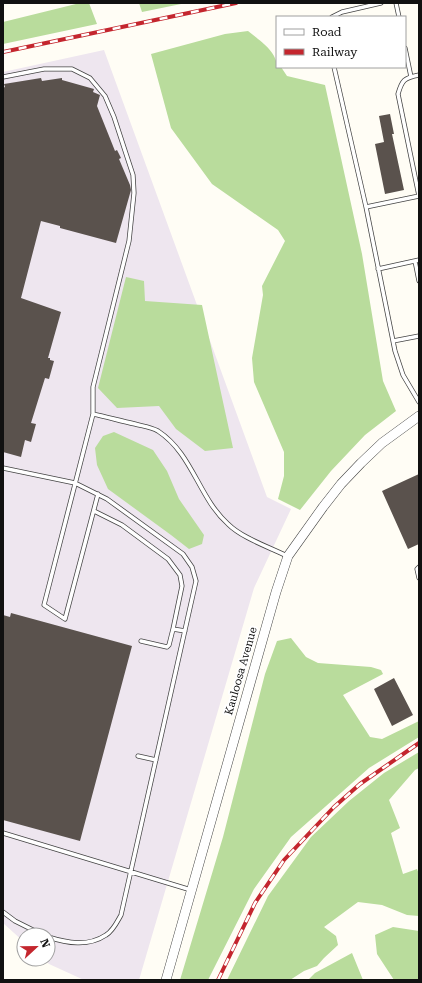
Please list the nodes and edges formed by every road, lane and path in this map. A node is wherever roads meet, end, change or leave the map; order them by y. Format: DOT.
graph roads {
  1 [pos="381,3"];
  2 [pos="396,3"];
  3 [pos="334,16"];
  4 [pos="398,16"];
  5 [pos="406,53"];
  6 [pos="334,68"];
  7 [pos="419,75"];
  8 [pos="3,77"];
  9 [pos="411,77"];
  10 [pos="419,196"];
  11 [pos="366,207"];
  12 [pos="417,261"];
  13 [pos="378,269"];
  14 [pos="419,281"];
  15 [pos="419,336"];
  16 [pos="393,341"];
  17 [pos="419,402"];
  18 [pos="93,414"];
  19 [pos="419,416"];
  20 [pos="3,468"];
  21 [pos="75,483"];
  22 [pos="98,494"];
  23 [pos="94,512"];
  24 [pos="288,556"];
  25 [pos="419,567"];
  26 [pos="419,578"];
  27 [pos="172,629"];
  28 [pos="184,631"];
  29 [pos="141,641"];
  30 [pos="138,756"];
  31 [pos="156,760"];
  32 [pos="3,833"];
  33 [pos="131,871"];
  34 [pos="191,890"];
  35 [pos="3,912"];
  36 [pos="27,927"];
  37 [pos="56,939"];
  38 [pos="166,980"];
  1 -- 3 [label="lane"];
  2 -- 4 [label="lane"];
  5 -- 9 [label="lane"];
  6 -- 11 [label="lane"];
  7 -- 9 [label="lane"];
  8 -- 18 [label="lane"];
  9 -- 10 [label="lane"];
  10 -- 11 [label="lane"];
  11 -- 13 [label="lane"];
  12 -- 13 [label="lane"];
  12 -- 14 [label="lane"];
  13 -- 16 [label="lane"];
  15 -- 16 [label="lane"];
  16 -- 17 [label="lane"];
  18 -- 21 [label="lane"];
  18 -- 24 [label="lane"];
  19 -- 24 [label="street, Kauloosa Avenue"];
  20 -- 21 [label="lane"];
  21 -- 22 [label="lane"];
  21 -- 23 [label="lane"];
  22 -- 23 [label="lane"];
  22 -- 28 [label="lane"];
  23 -- 27 [label="lane"];
  24 -- 34 [label="street, Kauloosa Avenue"];
  25 -- 26 [label="lane"];
  27 -- 28 [label="lane"];
  27 -- 29 [label="lane"];
  28 -- 31 [label="lane"];
  30 -- 31 [label="lane"];
  31 -- 33 [label="lane"];
  32 -- 33 [label="lane"];
  33 -- 34 [label="lane"];
  33 -- 37 [label="lane"];
  34 -- 38 [label="street, Kauloosa Avenue"];
  35 -- 36 [label="lane"];
}
